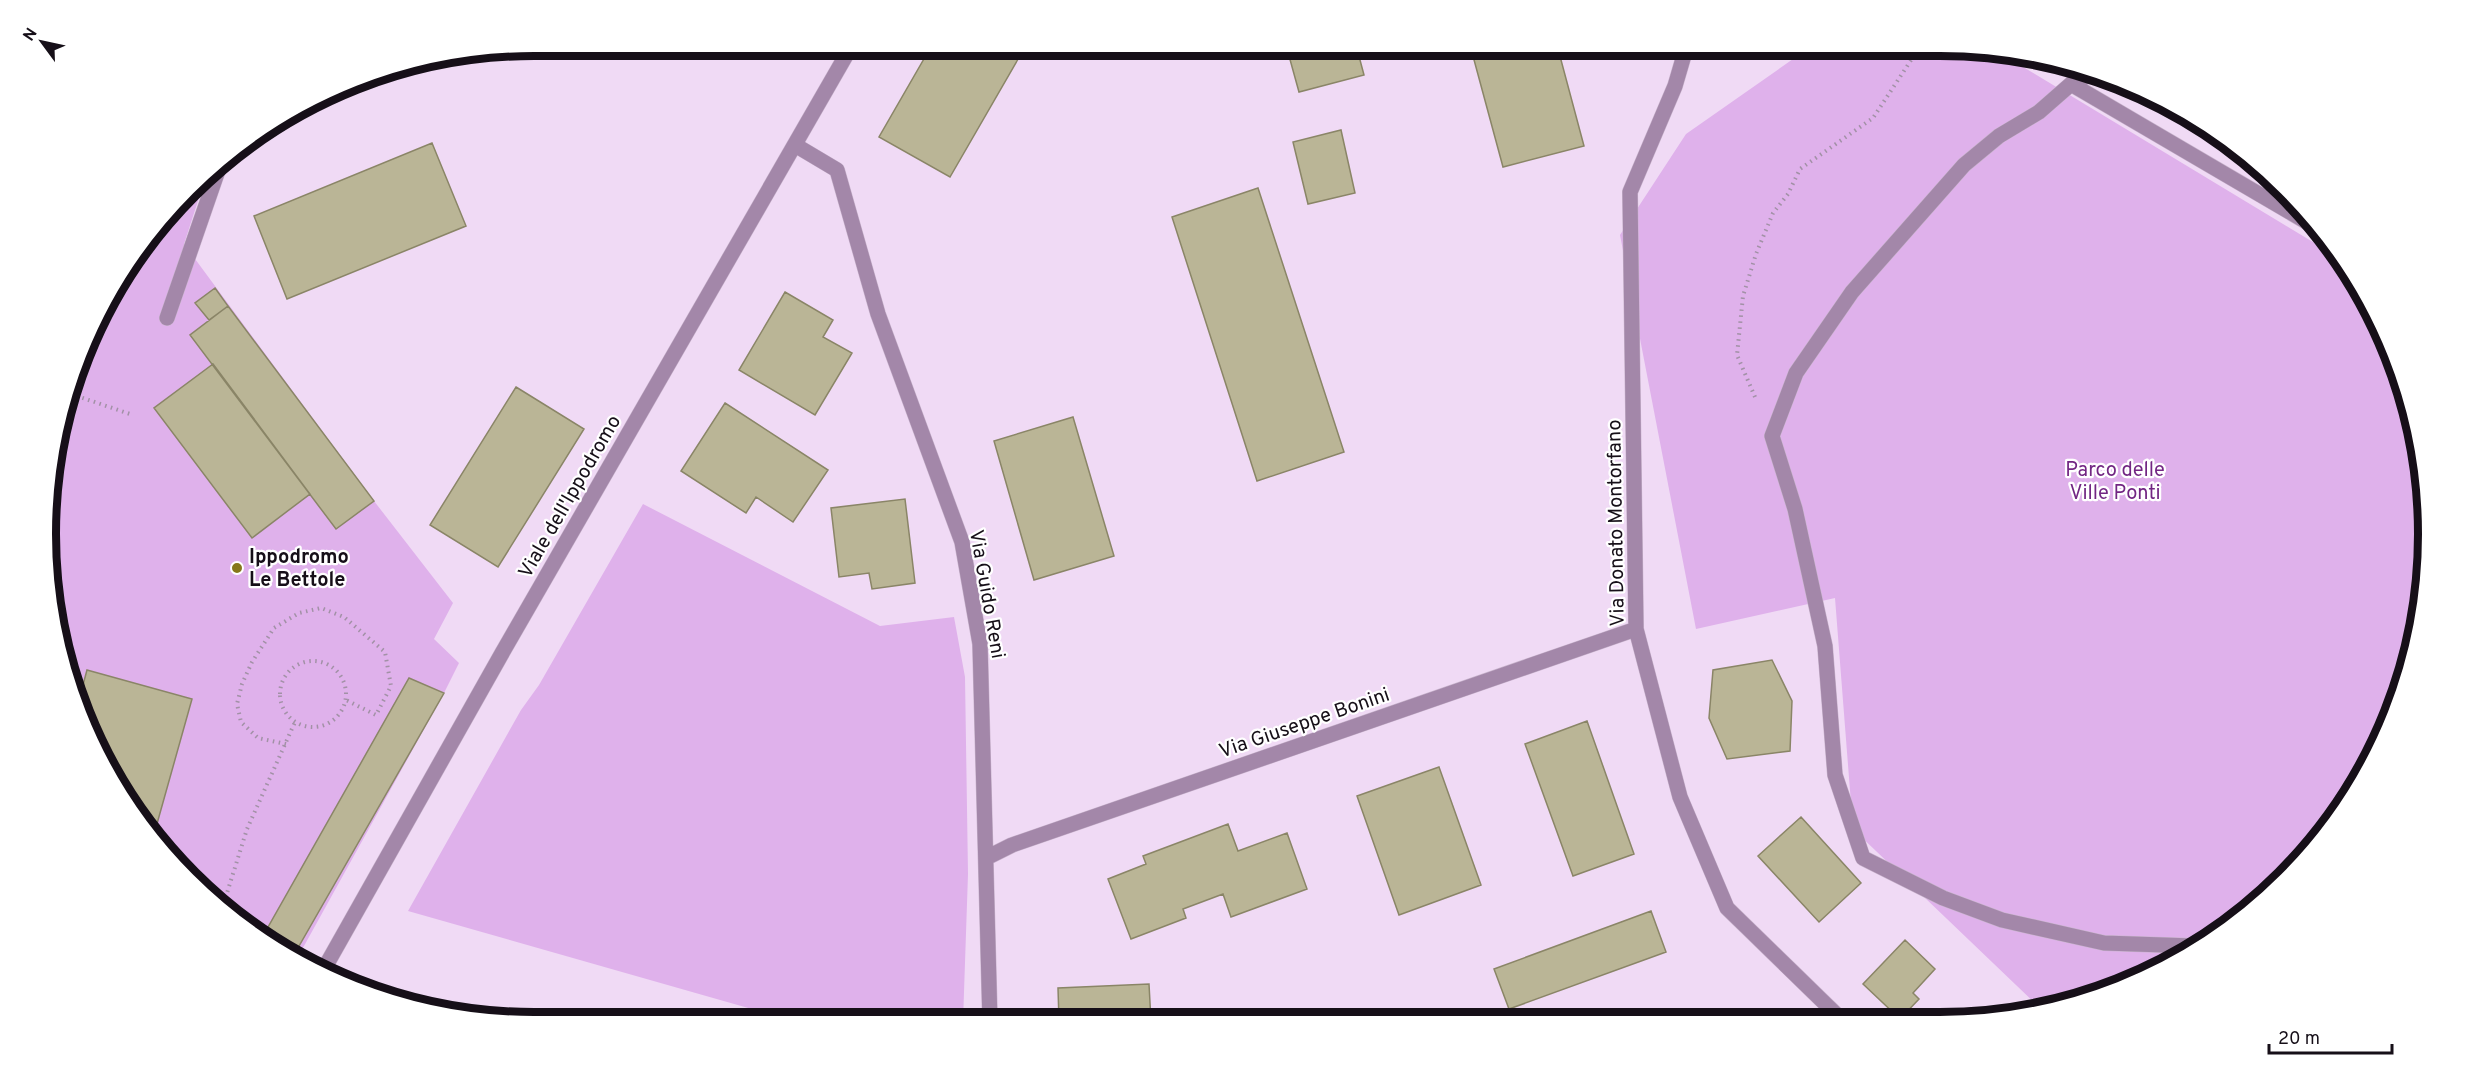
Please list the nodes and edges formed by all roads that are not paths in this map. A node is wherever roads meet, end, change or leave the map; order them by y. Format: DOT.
graph roads {
  1 [pos="844,56"];
  2 [pos="1685,56"];
  3 [pos="2083,78"];
  4 [pos="2071,84"];
  5 [pos="795,146"];
  6 [pos="216,177"];
  7 [pos="2296,216"];
  8 [pos="167,318"];
  9 [pos="1636,629"];
  10 [pos="986,858"];
  11 [pos="2182,946"];
  12 [pos="326,965"];
  13 [pos="990,1012"];
  14 [pos="1834,1012"];
  1 -- 5 [label="street, Viale dell'Ippodromo"];
  2 -- 9 [label="street, Via Donato Montorfano"];
  3 -- 4 [label="street"];
  4 -- 7 [label="street"];
  4 -- 11 [label="street"];
  5 -- 10 [label="street, Via Guido Reni"];
  5 -- 12 [label="street, Viale dell'Ippodromo"];
  6 -- 8 [label="street"];
  9 -- 10 [label="street, Via Giuseppe Bonini"];
  9 -- 14 [label="street, Via Donato Montorfano"];
  10 -- 13 [label="street, Via Guido Reni"];
}
